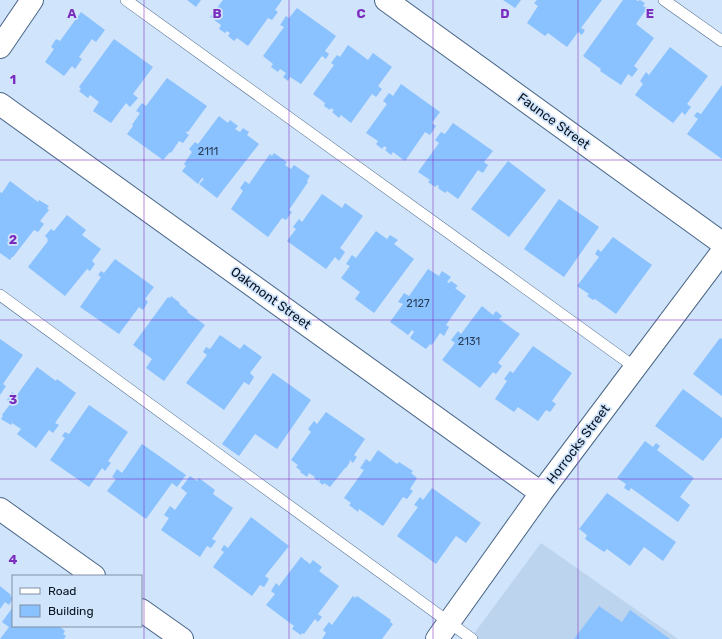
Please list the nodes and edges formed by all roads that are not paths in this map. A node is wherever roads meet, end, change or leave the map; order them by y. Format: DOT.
graph roads {
  1 [pos="32,0"];
  2 [pos="126,0"];
  3 [pos="386,0"];
  4 [pos="664,0"];
  5 [pos="722,41"];
  6 [pos="0,47"];
  7 [pos="0,104"];
  8 [pos="722,243"];
  9 [pos="722,252"];
  10 [pos="0,295"];
  11 [pos="636,368"];
  12 [pos="542,492"];
  13 [pos="0,509"];
  14 [pos="93,575"];
  15 [pos="142,611"];
  16 [pos="449,622"];
  17 [pos="182,639"];
  18 [pos="437,639"];
  19 [pos="472,639"];
  1 -- 6 [label="street"];
  2 -- 11 [label="lane"];
  3 -- 8 [label="street, Faunce Street"];
  4 -- 5 [label="lane"];
  7 -- 12 [label="street, Oakmont Street"];
  9 -- 11 [label="street, Horrocks Street"];
  10 -- 16 [label="lane"];
  11 -- 12 [label="street, Horrocks Street"];
  12 -- 16 [label="street, Horrocks Street"];
  13 -- 14 [label="street"];
  15 -- 17 [label="street"];
  16 -- 18 [label="street, Horrocks Street"];
  16 -- 19 [label="lane"];
}
